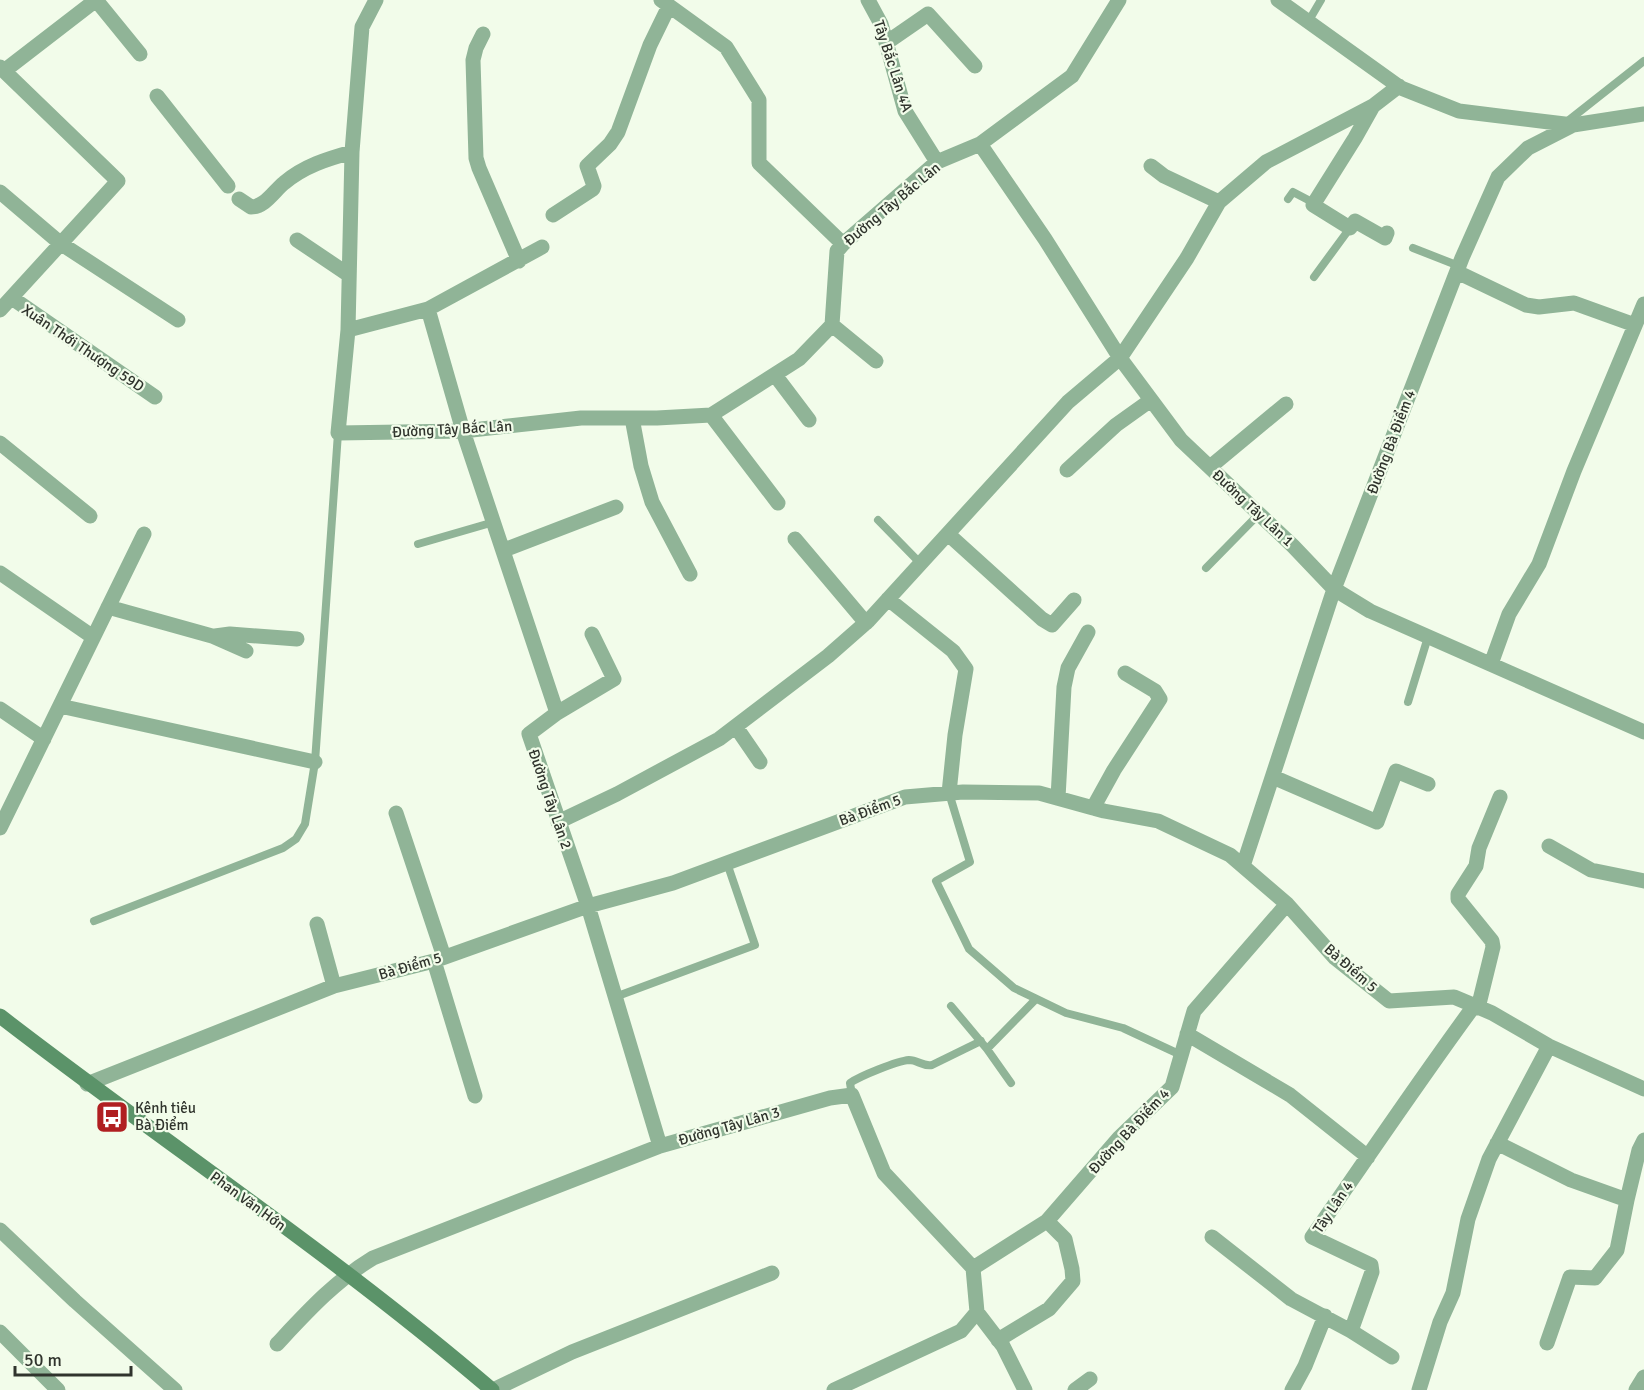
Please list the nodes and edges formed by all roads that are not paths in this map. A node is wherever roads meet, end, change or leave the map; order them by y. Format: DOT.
graph roads {
  1 [pos="96,0"];
  2 [pos="376,0"];
  3 [pos="868,0"];
  4 [pos="1119,0"];
  5 [pos="1278,0"];
  6 [pos="1321,0"];
  7 [pos="664,2"];
  8 [pos="1308,22"];
  9 [pos="483,33"];
  10 [pos="886,43"];
  11 [pos="140,54"];
  12 [pos="1644,61"];
  13 [pos="975,66"];
  14 [pos="2,69"];
  15 [pos="1399,86"];
  16 [pos="157,96"];
  17 [pos="1373,106"];
  18 [pos="1644,114"];
  19 [pos="1568,125"];
  20 [pos="980,144"];
  21 [pos="352,152"];
  22 [pos="937,162"];
  23 [pos="1151,166"];
  24 [pos="228,186"];
  25 [pos="0,192"];
  26 [pos="239,199"];
  27 [pos="1288,199"];
  28 [pos="1219,202"];
  29 [pos="1314,203"];
  30 [pos="553,215"];
  31 [pos="1350,228"];
  32 [pos="1387,233"];
  33 [pos="297,240"];
  34 [pos="60,243"];
  35 [pos="843,244"];
  36 [pos="542,247"];
  37 [pos="1413,248"];
  38 [pos="519,261"];
  39 [pos="1458,269"];
  40 [pos="349,275"];
  41 [pos="1314,278"];
  42 [pos="12,298"];
  43 [pos="1644,304"];
  44 [pos="428,309"];
  45 [pos="0,310"];
  46 [pos="178,320"];
  47 [pos="832,325"];
  48 [pos="1635,325"];
  49 [pos="348,330"];
  50 [pos="1120,358"];
  51 [pos="876,361"];
  52 [pos="775,375"];
  53 [pos="155,397"];
  54 [pos="1151,400"];
  55 [pos="1286,404"];
  56 [pos="711,415"];
  57 [pos="632,418"];
  58 [pos="808,420"];
  59 [pos="463,431"];
  60 [pos="338,433"];
  61 [pos="0,443"];
  62 [pos="1210,468"];
  63 [pos="1067,470"];
  64 [pos="778,503"];
  65 [pos="616,507"];
  66 [pos="1259,514"];
  67 [pos="90,516"];
  68 [pos="878,520"];
  69 [pos="494,522"];
  70 [pos="144,534"];
  71 [pos="948,534"];
  72 [pos="795,539"];
  73 [pos="418,544"];
  74 [pos="504,550"];
  75 [pos="921,564"];
  76 [pos="1206,568"];
  77 [pos="0,573"];
  78 [pos="690,574"];
  79 [pos="1334,589"];
  80 [pos="888,599"];
  81 [pos="1074,600"];
  82 [pos="108,607"];
  83 [pos="866,622"];
  84 [pos="1088,632"];
  85 [pos="592,634"];
  86 [pos="212,636"];
  87 [pos="93,637"];
  88 [pos="1428,637"];
  89 [pos="297,639"];
  90 [pos="246,651"];
  91 [pos="1491,664"];
  92 [pos="1125,673"];
  93 [pos="1408,702"];
  94 [pos="60,706"];
  95 [pos="0,710"];
  96 [pos="557,713"];
  97 [pos="736,727"];
  98 [pos="1644,732"];
  99 [pos="44,739"];
  100 [pos="315,762"];
  101 [pos="760,762"];
  102 [pos="1273,777"];
  103 [pos="1428,784"];
  104 [pos="949,793"];
  105 [pos="1500,797"];
  106 [pos="1058,798"];
  107 [pos="1093,808"];
  108 [pos="396,813"];
  109 [pos="558,822"];
  110 [pos="0,828"];
  111 [pos="1549,846"];
  112 [pos="727,863"];
  113 [pos="1243,866"];
  114 [pos="1644,881"];
  115 [pos="1287,904"];
  116 [pos="588,906"];
  117 [pos="94,921"];
  118 [pos="317,924"];
  119 [pos="439,959"];
  120 [pos="334,986"];
  121 [pos="615,997"];
  122 [pos="1036,999"];
  123 [pos="951,1006"];
  124 [pos="1476,1007"];
  125 [pos="0,1016"];
  126 [pos="1187,1034"];
  127 [pos="981,1041"];
  128 [pos="1549,1046"];
  129 [pos="987,1049"];
  130 [pos="1181,1055"];
  131 [pos="1011,1083"];
  132 [pos="87,1084"];
  133 [pos="1644,1089"];
  134 [pos="852,1095"];
  135 [pos="475,1096"];
  136 [pos="1644,1140"];
  137 [pos="1497,1143"];
  138 [pos="660,1146"];
  139 [pos="1368,1157"];
  140 [pos="1627,1200"];
  141 [pos="1047,1221"];
  142 [pos="0,1230"];
  143 [pos="1212,1237"];
  144 [pos="973,1268"];
  145 [pos="772,1273"];
  146 [pos="347,1274"];
  147 [pos="977,1312"];
  148 [pos="1325,1316"];
  149 [pos="1351,1331"];
  150 [pos="0,1332"];
  151 [pos="998,1340"];
  152 [pos="1547,1343"];
  153 [pos="277,1344"];
  154 [pos="1392,1357"];
  155 [pos="1644,1377"];
  156 [pos="1090,1379"];
  157 [pos="58,1390"];
  158 [pos="175,1390"];
  159 [pos="492,1390"];
  160 [pos="834,1390"];
  161 [pos="1025,1390"];
  162 [pos="1075,1390"];
  163 [pos="1292,1390"];
  164 [pos="1419,1390"];
  165 [pos="1636,1390"];
  1 -- 11 [label="street"];
  1 -- 14 [label="street"];
  2 -- 21 [label="street"];
  3 -- 10 [label="street, Tây Bắc Lân 4A"];
  4 -- 20 [label="street, Đường Tây Bắc Lân"];
  5 -- 8 [label="street"];
  6 -- 8 [label="lane"];
  7 -- 30 [label="street"];
  7 -- 35 [label="street"];
  8 -- 15 [label="street"];
  9 -- 38 [label="street"];
  10 -- 13 [label="street"];
  10 -- 22 [label="street, Tây Bắc Lân 4A"];
  12 -- 19 [label="lane"];
  14 -- 34 [label="street"];
  15 -- 17 [label="street"];
  15 -- 19 [label="street"];
  16 -- 24 [label="street"];
  17 -- 28 [label="street"];
  17 -- 29 [label="street"];
  18 -- 19 [label="street, Đường Bà Điểm 4"];
  19 -- 39 [label="street, Đường Bà Điểm 4"];
  20 -- 22 [label="street, Đường Tây Bắc Lân"];
  20 -- 50 [label="street, Đường Tây Lân 1"];
  21 -- 26 [label="street"];
  21 -- 40 [label="street"];
  22 -- 35 [label="street, Đường Tây Bắc Lân"];
  23 -- 28 [label="street"];
  25 -- 34 [label="street"];
  27 -- 29 [label="lane"];
  28 -- 50 [label="street"];
  29 -- 31 [label="street"];
  31 -- 32 [label="street"];
  31 -- 41 [label="lane"];
  33 -- 40 [label="street"];
  34 -- 42 [label="street"];
  34 -- 46 [label="street"];
  35 -- 47 [label="street, Đường Tây Bắc Lân"];
  36 -- 38 [label="street"];
  37 -- 39 [label="lane"];
  38 -- 44 [label="street"];
  39 -- 48 [label="street"];
  39 -- 79 [label="street, Đường Bà Điểm 4"];
  40 -- 49 [label="street"];
  42 -- 45 [label="street"];
  42 -- 53 [label="street, Xuân Thới Thượng 59D"];
  43 -- 48 [label="street"];
  44 -- 49 [label="street"];
  44 -- 59 [label="street"];
  47 -- 51 [label="street"];
  47 -- 52 [label="street, Đường Tây Bắc Lân"];
  48 -- 91 [label="street"];
  49 -- 60 [label="street"];
  50 -- 54 [label="street, Đường Tây Lân 1"];
  50 -- 71 [label="street"];
  52 -- 56 [label="street, Đường Tây Bắc Lân"];
  52 -- 58 [label="street"];
  54 -- 62 [label="street, Đường Tây Lân 1"];
  54 -- 63 [label="street"];
  55 -- 62 [label="street"];
  56 -- 57 [label="street, Đường Tây Bắc Lân"];
  56 -- 64 [label="street"];
  57 -- 59 [label="street, Đường Tây Bắc Lân"];
  57 -- 78 [label="street"];
  59 -- 60 [label="street, Đường Tây Bắc Lân"];
  59 -- 69 [label="street"];
  60 -- 100 [label="lane"];
  61 -- 67 [label="street"];
  62 -- 66 [label="street, Đường Tây Lân 1"];
  65 -- 74 [label="street"];
  66 -- 76 [label="lane"];
  66 -- 79 [label="street, Đường Tây Lân 1"];
  68 -- 75 [label="lane"];
  69 -- 73 [label="lane"];
  69 -- 74 [label="street"];
  70 -- 82 [label="street"];
  71 -- 75 [label="street"];
  71 -- 81 [label="street"];
  72 -- 83 [label="street"];
  74 -- 96 [label="street"];
  75 -- 80 [label="street"];
  77 -- 87 [label="street"];
  79 -- 88 [label="street, Đường Tây Lân 1"];
  79 -- 102 [label="street, Đường Bà Điểm 4"];
  80 -- 83 [label="street"];
  80 -- 104 [label="street"];
  82 -- 86 [label="street"];
  82 -- 87 [label="street"];
  83 -- 97 [label="street"];
  84 -- 106 [label="street"];
  85 -- 96 [label="street"];
  86 -- 89 [label="street"];
  86 -- 90 [label="street"];
  87 -- 94 [label="street"];
  88 -- 91 [label="street, Đường Tây Lân 1"];
  88 -- 93 [label="lane"];
  91 -- 98 [label="street, Đường Tây Lân 1"];
  92 -- 107 [label="street"];
  94 -- 99 [label="street"];
  94 -- 100 [label="street"];
  95 -- 99 [label="street"];
  96 -- 109 [label="street, Đường Tây Lân 2"];
  97 -- 101 [label="street"];
  97 -- 109 [label="street"];
  99 -- 110 [label="street"];
  100 -- 117 [label="lane"];
  102 -- 103 [label="street"];
  102 -- 113 [label="street, Đường Bà Điểm 4"];
  104 -- 106 [label="street, Bà Điểm 5"];
  104 -- 112 [label="street, Bà Điểm 5"];
  104 -- 122 [label="lane"];
  105 -- 124 [label="street"];
  106 -- 107 [label="street, Bà Điểm 5"];
  107 -- 113 [label="street, Bà Điểm 5"];
  108 -- 119 [label="street"];
  109 -- 116 [label="street, Đường Tây Lân 2"];
  111 -- 114 [label="street"];
  112 -- 116 [label="street, Bà Điểm 5"];
  112 -- 121 [label="lane"];
  113 -- 115 [label="street, Bà Điểm 5"];
  115 -- 124 [label="street, Bà Điểm 5"];
  115 -- 126 [label="street, Đường Bà Điểm 4"];
  116 -- 119 [label="street, Bà Điểm 5"];
  116 -- 121 [label="street, Đường Tây Lân 2"];
  118 -- 120 [label="street"];
  119 -- 120 [label="street, Bà Điểm 5"];
  119 -- 135 [label="street"];
  120 -- 132 [label="street, Bà Điểm 5"];
  121 -- 138 [label="street, Đường Tây Lân 2"];
  122 -- 129 [label="lane"];
  122 -- 130 [label="lane"];
  123 -- 127 [label="lane"];
  124 -- 128 [label="street, Bà Điểm 5"];
  124 -- 139 [label="street, Tây Lân 4"];
  125 -- 132 [label="main road, Phan Văn Hớn"];
  126 -- 130 [label="street, Đường Bà Điểm 4"];
  126 -- 139 [label="street"];
  127 -- 129 [label="lane"];
  127 -- 134 [label="lane"];
  128 -- 133 [label="street, Bà Điểm 5"];
  128 -- 137 [label="street"];
  129 -- 131 [label="lane"];
  130 -- 141 [label="street, Đường Bà Điểm 4"];
  132 -- 146 [label="main road, Phan Văn Hớn"];
  134 -- 138 [label="street, Đường Tây Lân 3"];
  134 -- 144 [label="street"];
  136 -- 140 [label="street"];
  137 -- 140 [label="street"];
  137 -- 164 [label="street"];
  138 -- 146 [label="street, Đường Tây Lân 3"];
  139 -- 149 [label="street, Tây Lân 4"];
  140 -- 152 [label="street"];
  141 -- 144 [label="street, Đường Bà Điểm 4"];
  141 -- 151 [label="street"];
  142 -- 158 [label="street"];
  143 -- 148 [label="street"];
  144 -- 147 [label="street"];
  145 -- 159 [label="street"];
  146 -- 153 [label="street, Đường Tây Lân 3"];
  146 -- 159 [label="main road, Phan Văn Hớn"];
  147 -- 151 [label="street"];
  147 -- 160 [label="street"];
  148 -- 149 [label="street"];
  148 -- 163 [label="street"];
  149 -- 154 [label="street"];
  150 -- 157 [label="street"];
  151 -- 161 [label="street"];
  155 -- 165 [label="street"];
  156 -- 162 [label="street"];
}
